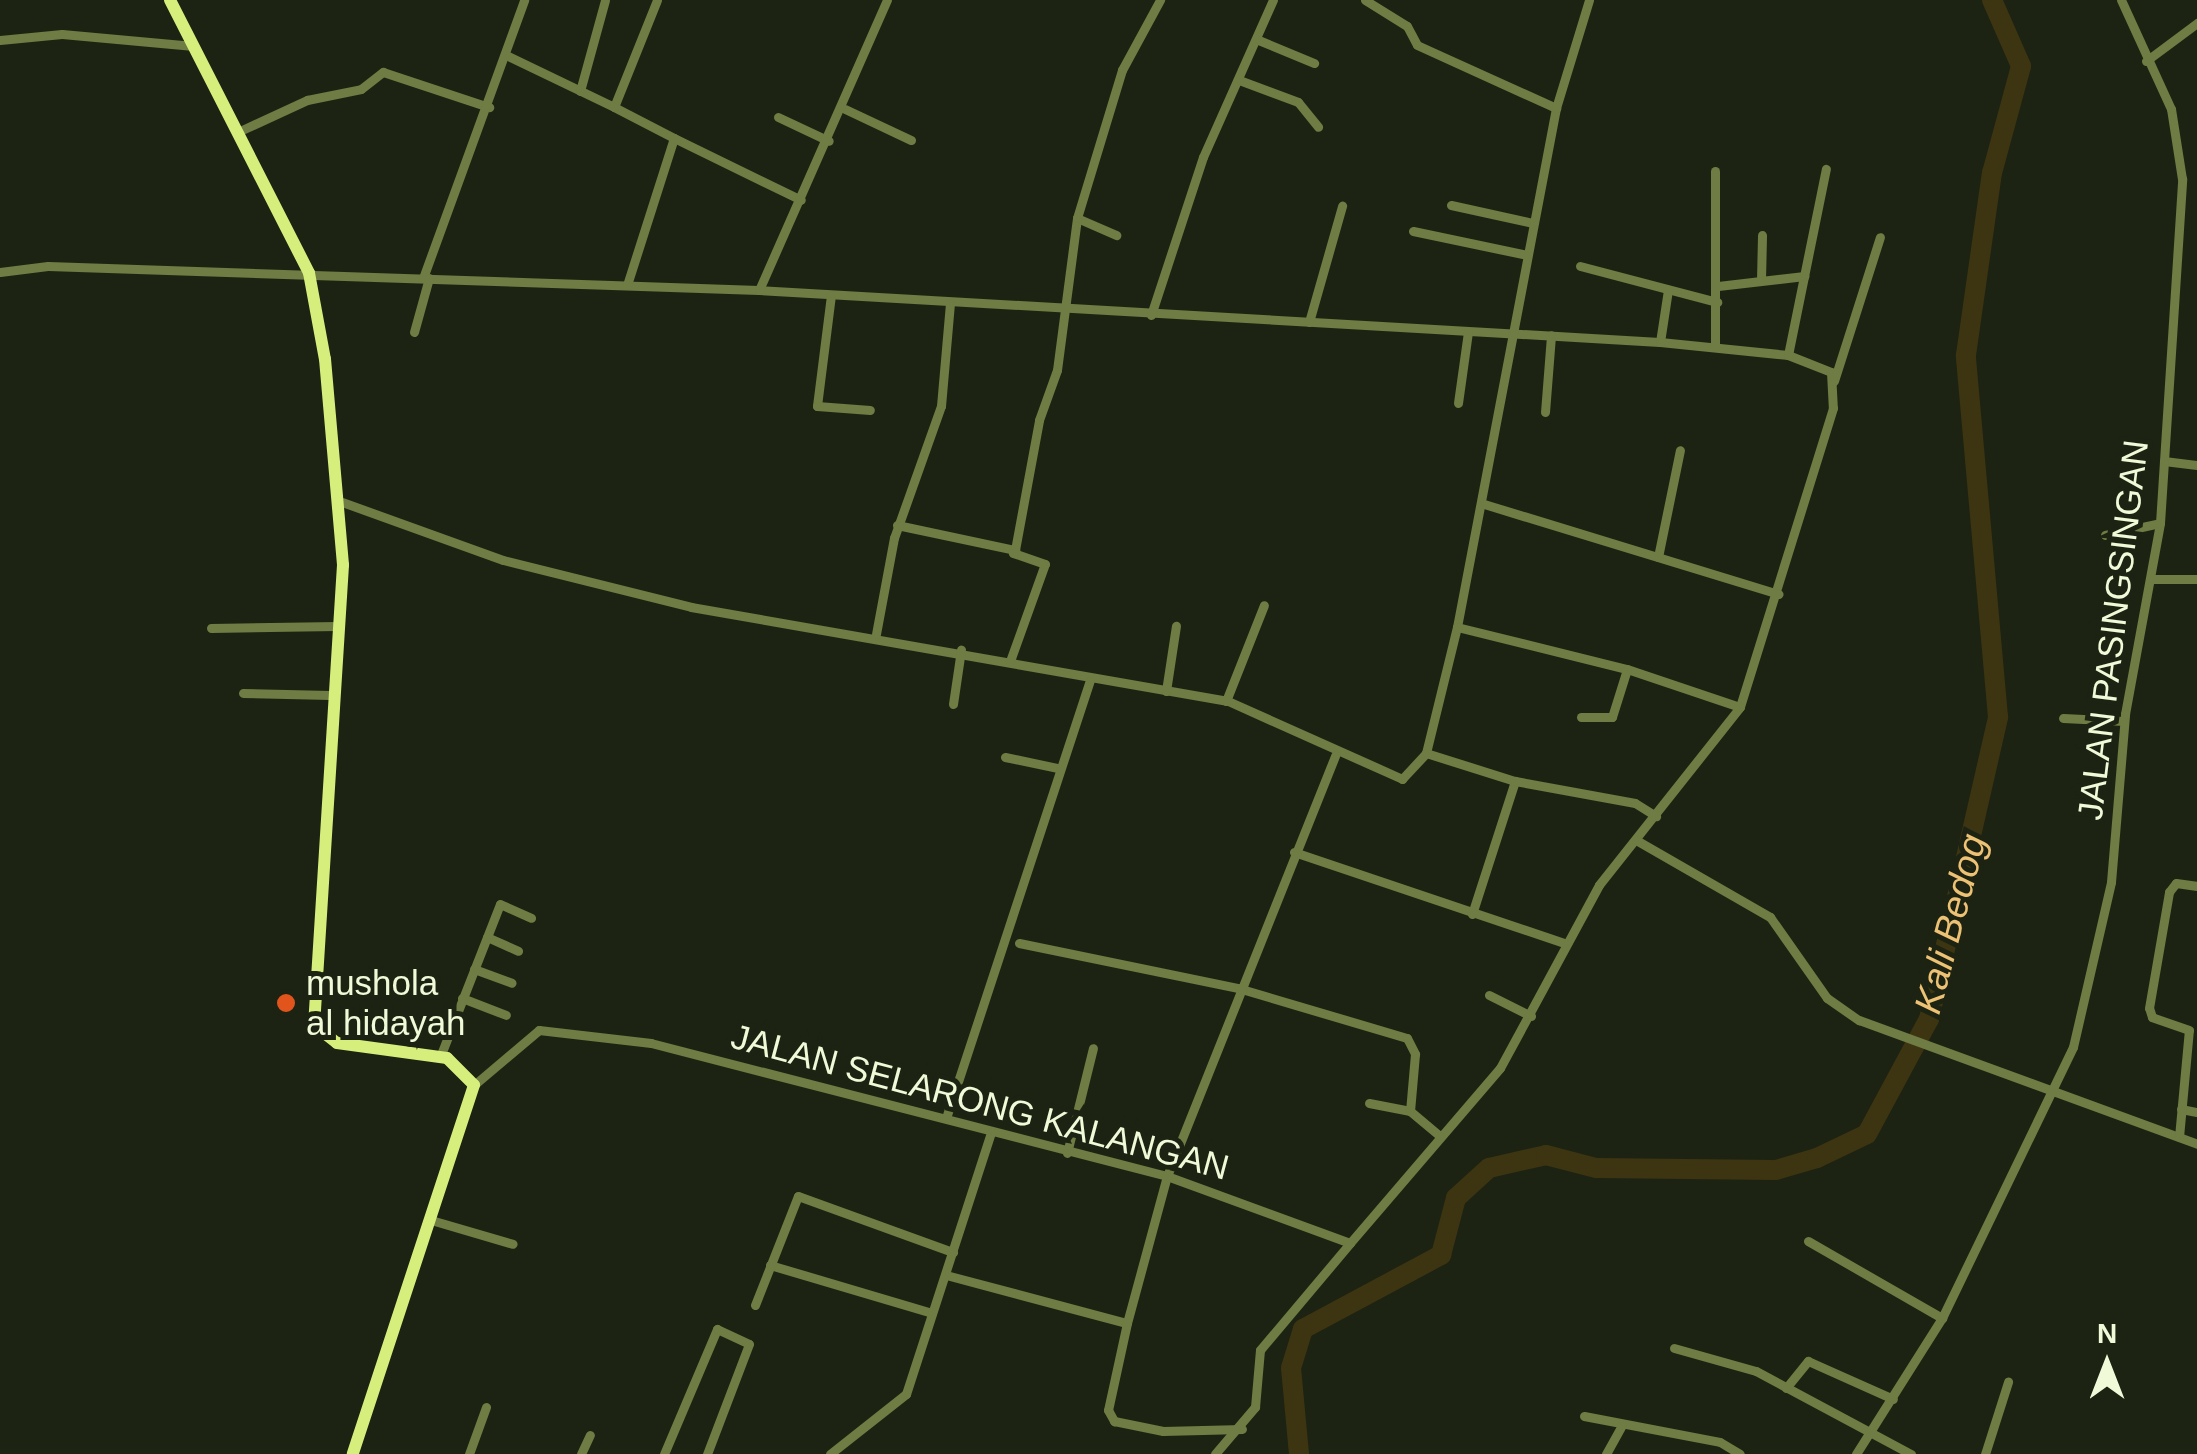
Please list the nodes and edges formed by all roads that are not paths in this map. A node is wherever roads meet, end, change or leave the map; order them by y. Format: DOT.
graph roads {
  1 [pos="170,0"];
  2 [pos="524,0"];
  3 [pos="606,0"];
  4 [pos="657,0"];
  5 [pos="887,0"];
  6 [pos="1160,0"];
  7 [pos="1273,0"];
  8 [pos="1365,0"];
  9 [pos="1588,0"];
  10 [pos="2120,0"];
  11 [pos="2197,23"];
  12 [pos="1256,39"];
  13 [pos="0,40"];
  14 [pos="193,46"];
  15 [pos="506,56"];
  16 [pos="2148,60"];
  17 [pos="1314,63"];
  18 [pos="1239,80"];
  19 [pos="580,91"];
  20 [pos="490,107"];
  21 [pos="614,107"];
  22 [pos="1556,108"];
  23 [pos="845,109"];
  24 [pos="778,117"];
  25 [pos="1318,127"];
  26 [pos="242,130"];
  27 [pos="674,138"];
  28 [pos="911,140"];
  29 [pos="829,141"];
  30 [pos="1826,169"];
  31 [pos="1715,171"];
  32 [pos="801,200"];
  33 [pos="1452,205"];
  34 [pos="1342,206"];
  35 [pos="1077,218"];
  36 [pos="1532,223"];
  37 [pos="1414,231"];
  38 [pos="1762,234"];
  39 [pos="1116,235"];
  40 [pos="1880,237"];
  41 [pos="1527,256"];
  42 [pos="1580,266"];
  43 [pos="0,272"];
  44 [pos="309,273"];
  45 [pos="1804,276"];
  46 [pos="426,278"];
  47 [pos="1761,280"];
  48 [pos="627,286"];
  49 [pos="1718,286"];
  50 [pos="759,290"];
  51 [pos="1668,290"];
  52 [pos="830,295"];
  53 [pos="1717,302"];
  54 [pos="950,303"];
  55 [pos="1061,310"];
  56 [pos="1151,315"];
  57 [pos="1309,322"];
  58 [pos="414,332"];
  59 [pos="1468,332"];
  60 [pos="1511,334"];
  61 [pos="1550,336"];
  62 [pos="1660,342"];
  63 [pos="1715,346"];
  64 [pos="1788,355"];
  65 [pos="1834,381"];
  66 [pos="1458,404"];
  67 [pos="870,410"];
  68 [pos="1544,412"];
  69 [pos="1680,450"];
  70 [pos="2168,461"];
  71 [pos="2192,464"];
  72 [pos="342,502"];
  73 [pos="1484,504"];
  74 [pos="2160,523"];
  75 [pos="898,526"];
  76 [pos="2105,535"];
  77 [pos="1013,553"];
  78 [pos="1658,557"];
  79 [pos="2162,579"];
  80 [pos="2197,580"];
  81 [pos="1779,594"];
  82 [pos="1264,605"];
  83 [pos="338,626"];
  84 [pos="1176,626"];
  85 [pos="1457,627"];
  86 [pos="211,628"];
  87 [pos="876,634"];
  88 [pos="961,650"];
  89 [pos="1010,661"];
  90 [pos="1627,669"];
  91 [pos="1090,681"];
  92 [pos="1166,691"];
  93 [pos="243,692"];
  94 [pos="330,695"];
  95 [pos="1226,701"];
  96 [pos="952,704"];
  97 [pos="1740,707"];
  98 [pos="1580,717"];
  99 [pos="2063,718"];
  100 [pos="2124,721"];
  101 [pos="1426,753"];
  102 [pos="1335,754"];
  103 [pos="1005,758"];
  104 [pos="1058,768"];
  105 [pos="1515,781"];
  106 [pos="1656,816"];
  107 [pos="1636,840"];
  108 [pos="1294,852"];
  109 [pos="2197,886"];
  110 [pos="1472,914"];
  111 [pos="530,918"];
  112 [pos="487,937"];
  113 [pos="1018,943"];
  114 [pos="1564,944"];
  115 [pos="518,950"];
  116 [pos="474,969"];
  117 [pos="512,984"];
  118 [pos="1238,988"];
  119 [pos="1489,995"];
  120 [pos="462,998"];
  121 [pos="506,1015"];
  122 [pos="1530,1016"];
  123 [pos="2193,1028"];
  124 [pos="1093,1048"];
  125 [pos="440,1057"];
  126 [pos="474,1085"];
  127 [pos="2051,1090"];
  128 [pos="1369,1103"];
  129 [pos="2180,1108"];
  130 [pos="1410,1112"];
  131 [pos="2197,1112"];
  132 [pos="946,1118"];
  133 [pos="991,1132"];
  134 [pos="1440,1135"];
  135 [pos="2179,1137"];
  136 [pos="2197,1144"];
  137 [pos="1067,1153"];
  138 [pos="1167,1176"];
  139 [pos="432,1220"];
  140 [pos="1808,1241"];
  141 [pos="1350,1243"];
  142 [pos="512,1244"];
  143 [pos="954,1252"];
  144 [pos="770,1265"];
  145 [pos="946,1275"];
  146 [pos="755,1305"];
  147 [pos="932,1313"];
  148 [pos="1942,1318"];
  149 [pos="1127,1322"];
  150 [pos="1674,1348"];
  151 [pos="2008,1382"];
  152 [pos="1786,1388"];
  153 [pos="1893,1399"];
  154 [pos="486,1408"];
  155 [pos="1584,1416"];
  156 [pos="1622,1425"];
  157 [pos="1242,1430"];
  158 [pos="1874,1431"];
  159 [pos="590,1435"];
  160 [pos="667,1453"];
  161 [pos="353,1454"];
  162 [pos="469,1454"];
  163 [pos="581,1454"];
  164 [pos="708,1454"];
  165 [pos="830,1454"];
  166 [pos="1215,1454"];
  167 [pos="1606,1454"];
  168 [pos="1740,1454"];
  169 [pos="1856,1454"];
  170 [pos="1911,1454"];
  171 [pos="1985,1454"];
  1 -- 14 [label="main road"];
  2 -- 15 [label="street"];
  3 -- 19 [label="street"];
  4 -- 21 [label="street"];
  5 -- 23 [label="street"];
  6 -- 35 [label="street"];
  7 -- 12 [label="street"];
  8 -- 22 [label="street"];
  9 -- 22 [label="street"];
  10 -- 16 [label="street, JALAN PASINGSINGAN"];
  11 -- 16 [label="street"];
  12 -- 17 [label="street"];
  12 -- 18 [label="street"];
  13 -- 14 [label="street"];
  14 -- 26 [label="main road"];
  15 -- 19 [label="street"];
  15 -- 20 [label="street"];
  16 -- 70 [label="street, JALAN PASINGSINGAN"];
  18 -- 25 [label="street"];
  18 -- 56 [label="street"];
  19 -- 21 [label="street"];
  20 -- 26 [label="street"];
  20 -- 46 [label="street"];
  21 -- 27 [label="street"];
  22 -- 36 [label="street"];
  23 -- 28 [label="street"];
  23 -- 29 [label="street"];
  24 -- 29 [label="street"];
  26 -- 44 [label="main road"];
  27 -- 32 [label="street"];
  27 -- 48 [label="street"];
  29 -- 32 [label="street"];
  30 -- 45 [label="street"];
  31 -- 49 [label="street"];
  32 -- 50 [label="street"];
  33 -- 36 [label="street"];
  34 -- 57 [label="street"];
  35 -- 39 [label="street"];
  35 -- 55 [label="street"];
  36 -- 41 [label="street"];
  37 -- 41 [label="street"];
  38 -- 47 [label="street"];
  40 -- 65 [label="street"];
  41 -- 60 [label="street"];
  42 -- 51 [label="street"];
  43 -- 44 [label="street"];
  44 -- 46 [label="street"];
  44 -- 72 [label="main road"];
  45 -- 47 [label="street"];
  45 -- 64 [label="street"];
  46 -- 48 [label="street"];
  46 -- 58 [label="street"];
  47 -- 49 [label="street"];
  48 -- 50 [label="street"];
  49 -- 53 [label="street"];
  50 -- 52 [label="street"];
  51 -- 53 [label="street"];
  51 -- 62 [label="street"];
  52 -- 54 [label="street"];
  52 -- 67 [label="street"];
  53 -- 63 [label="street"];
  54 -- 55 [label="street"];
  54 -- 75 [label="street"];
  55 -- 56 [label="street"];
  55 -- 77 [label="street"];
  56 -- 57 [label="street"];
  57 -- 59 [label="street"];
  59 -- 60 [label="street"];
  59 -- 66 [label="street"];
  60 -- 61 [label="street"];
  60 -- 73 [label="street"];
  61 -- 62 [label="street"];
  61 -- 68 [label="street"];
  62 -- 63 [label="street"];
  63 -- 64 [label="street"];
  64 -- 65 [label="street"];
  65 -- 81 [label="street"];
  69 -- 78 [label="street"];
  70 -- 71 [label="street"];
  70 -- 74 [label="street, JALAN PASINGSINGAN"];
  72 -- 83 [label="main road"];
  72 -- 87 [label="street"];
  73 -- 78 [label="street"];
  73 -- 85 [label="street"];
  74 -- 76 [label="street"];
  74 -- 79 [label="street, JALAN PASINGSINGAN"];
  75 -- 77 [label="street"];
  75 -- 87 [label="street"];
  77 -- 89 [label="street"];
  78 -- 81 [label="street"];
  79 -- 80 [label="street"];
  79 -- 100 [label="street, JALAN PASINGSINGAN"];
  81 -- 97 [label="street"];
  82 -- 95 [label="street"];
  83 -- 86 [label="street"];
  83 -- 94 [label="main road"];
  84 -- 92 [label="street"];
  85 -- 90 [label="street"];
  85 -- 101 [label="street"];
  87 -- 88 [label="street"];
  88 -- 89 [label="street"];
  88 -- 96 [label="street"];
  89 -- 91 [label="street"];
  90 -- 97 [label="street"];
  90 -- 98 [label="street"];
  91 -- 92 [label="street"];
  91 -- 104 [label="street"];
  92 -- 95 [label="street"];
  93 -- 94 [label="street"];
  94 -- 125 [label="main road"];
  95 -- 102 [label="street"];
  97 -- 106 [label="street"];
  99 -- 100 [label="street"];
  100 -- 127 [label="street, JALAN PASINGSINGAN"];
  101 -- 102 [label="street"];
  101 -- 105 [label="street"];
  102 -- 108 [label="street"];
  103 -- 104 [label="street"];
  104 -- 132 [label="street"];
  105 -- 106 [label="street"];
  105 -- 110 [label="street"];
  106 -- 107 [label="street"];
  107 -- 114 [label="street"];
  107 -- 127 [label="street"];
  108 -- 110 [label="street"];
  108 -- 118 [label="street"];
  109 -- 123 [label="street"];
  110 -- 114 [label="street"];
  111 -- 112 [label="street"];
  112 -- 115 [label="street"];
  112 -- 116 [label="street"];
  113 -- 118 [label="street"];
  114 -- 122 [label="street"];
  116 -- 117 [label="street"];
  116 -- 120 [label="street"];
  118 -- 130 [label="street"];
  118 -- 138 [label="street"];
  119 -- 122 [label="street"];
  120 -- 121 [label="street"];
  120 -- 125 [label="street"];
  122 -- 134 [label="street"];
  123 -- 129 [label="street"];
  124 -- 137 [label="street"];
  125 -- 126 [label="main road"];
  126 -- 132 [label="street, JALAN SELARONG KALANGAN"];
  126 -- 139 [label="main road"];
  127 -- 135 [label="street"];
  127 -- 148 [label="street, JALAN PASINGSINGAN"];
  128 -- 130 [label="street"];
  129 -- 131 [label="street"];
  129 -- 135 [label="street"];
  130 -- 134 [label="street"];
  132 -- 133 [label="street, JALAN SELARONG KALANGAN"];
  133 -- 137 [label="street, JALAN SELARONG KALANGAN"];
  133 -- 143 [label="street"];
  134 -- 141 [label="street"];
  135 -- 136 [label="street"];
  137 -- 138 [label="street, JALAN SELARONG KALANGAN"];
  138 -- 141 [label="street, JALAN SELARONG KALANGAN"];
  138 -- 149 [label="street"];
  139 -- 142 [label="street"];
  139 -- 161 [label="main road"];
  140 -- 148 [label="street"];
  141 -- 157 [label="street"];
  143 -- 144 [label="street"];
  143 -- 145 [label="street"];
  144 -- 146 [label="street"];
  144 -- 147 [label="street"];
  145 -- 147 [label="street"];
  145 -- 149 [label="street"];
  147 -- 165 [label="street"];
  148 -- 153 [label="street, JALAN PASINGSINGAN"];
  149 -- 157 [label="street"];
  150 -- 152 [label="street"];
  151 -- 171 [label="street"];
  152 -- 153 [label="street"];
  152 -- 158 [label="street"];
  153 -- 158 [label="street, JALAN PASINGSINGAN"];
  154 -- 162 [label="street"];
  155 -- 156 [label="street"];
  156 -- 167 [label="street"];
  156 -- 168 [label="street"];
  157 -- 166 [label="street"];
  158 -- 169 [label="street, JALAN PASINGSINGAN"];
  158 -- 170 [label="street"];
  159 -- 163 [label="street"];
  160 -- 164 [label="street"];
}
